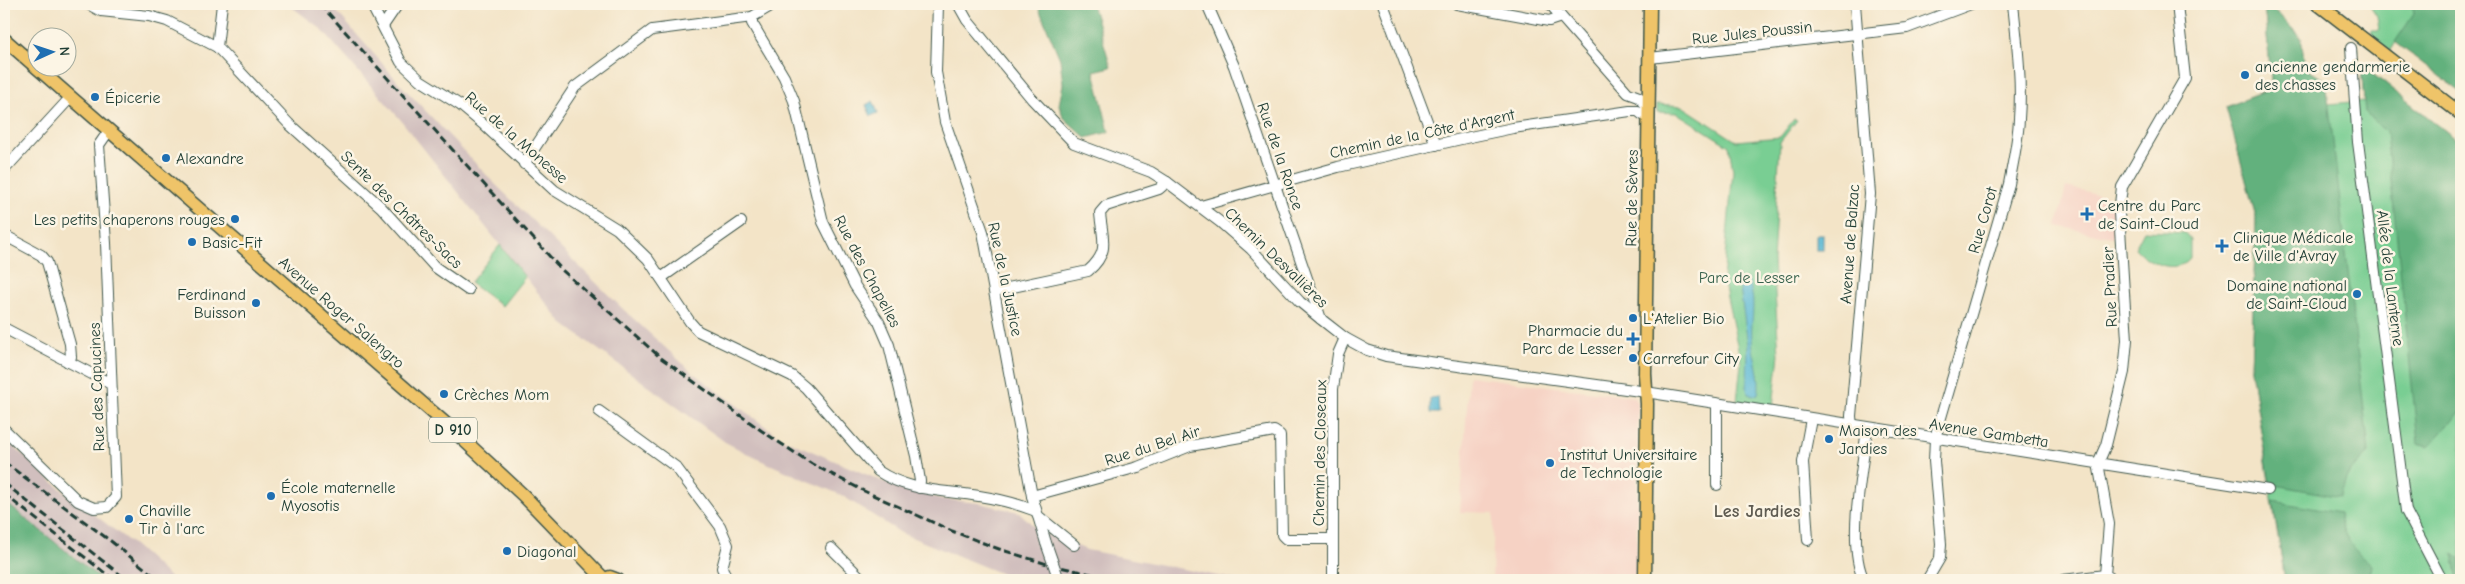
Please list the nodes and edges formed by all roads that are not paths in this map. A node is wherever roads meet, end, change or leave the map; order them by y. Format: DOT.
graph roads {
  1 [pos="88,4"];
  2 [pos="222,4"];
  3 [pos="371,4"];
  4 [pos="398,4"];
  5 [pos="774,4"];
  6 [pos="938,4"];
  7 [pos="958,4"];
  8 [pos="1207,4"];
  9 [pos="1383,4"];
  10 [pos="1457,4"];
  11 [pos="1550,4"];
  12 [pos="1650,4"];
  13 [pos="1854,4"];
  14 [pos="1970,4"];
  15 [pos="2013,4"];
  16 [pos="2177,4"];
  17 [pos="2318,4"];
  18 [pos="752,17"];
  19 [pos="1562,17"];
  20 [pos="383,26"];
  21 [pos="1857,35"];
  22 [pos="4,39"];
  23 [pos="217,47"];
  24 [pos="2351,48"];
  25 [pos="1650,58"];
  26 [pos="70,98"];
  27 [pos="1648,107"];
  28 [pos="2461,114"];
  29 [pos="108,132"];
  30 [pos="1436,145"];
  31 [pos="524,164"];
  32 [pos="4,170"];
  33 [pos="1167,182"];
  34 [pos="1275,184"];
  35 [pos="1200,206"];
  36 [pos="741,222"];
  37 [pos="4,235"];
  38 [pos="660,278"];
  39 [pos="468,290"];
  40 [pos="994,291"];
  41 [pos="1322,320"];
  42 [pos="4,328"];
  43 [pos="1345,338"];
  44 [pos="68,362"];
  45 [pos="111,384"];
  46 [pos="1647,392"];
  47 [pos="1717,404"];
  48 [pos="599,411"];
  49 [pos="1811,419"];
  50 [pos="1852,426"];
  51 [pos="1867,428"];
  52 [pos="4,429"];
  53 [pos="1935,438"];
  54 [pos="2098,464"];
  55 [pos="1717,485"];
  56 [pos="919,488"];
  57 [pos="2268,490"];
  58 [pos="1032,496"];
  59 [pos="1037,514"];
  60 [pos="1333,539"];
  61 [pos="1808,540"];
  62 [pos="1074,545"];
  63 [pos="831,548"];
  64 [pos="2105,575"];
  65 [pos="604,580"];
  66 [pos="618,580"];
  67 [pos="733,580"];
  68 [pos="863,580"];
  69 [pos="1059,580"];
  70 [pos="1333,580"];
  71 [pos="1645,580"];
  72 [pos="1864,580"];
  73 [pos="1927,580"];
  74 [pos="2062,580"];
  75 [pos="2115,580"];
  76 [pos="2442,580"];
  1 -- 23 [label="street, Sente des Châtres-Sacs"];
  2 -- 23 [label="street"];
  3 -- 20 [label="street, Rue de la Monesse"];
  4 -- 20 [label="street"];
  5 -- 18 [label="street"];
  6 -- 40 [label="street, Rue de la Justice"];
  7 -- 33 [label="street, Chemin Desvallières"];
  8 -- 34 [label="street, Rue de la Ronce"];
  9 -- 30 [label="street"];
  10 -- 19 [label="street"];
  11 -- 19 [label="street"];
  12 -- 25 [label="main road, Rue de Sèvres"];
  13 -- 21 [label="street, Avenue de Balzac"];
  14 -- 21 [label="street, Rue Jules Poussin"];
  15 -- 53 [label="street, Rue Corot"];
  16 -- 54 [label="street, Rue Pradier"];
  17 -- 28 [label="main road"];
  18 -- 31 [label="street"];
  18 -- 56 [label="street, Rue des Chapelles"];
  19 -- 27 [label="street"];
  20 -- 31 [label="street, Rue de la Monesse"];
  21 -- 25 [label="street, Rue Jules Poussin"];
  21 -- 50 [label="street, Avenue de Balzac"];
  22 -- 26 [label="main road, Avenue Roger Salengro / D 910"];
  23 -- 39 [label="street, Sente des Châtres-Sacs"];
  24 -- 76 [label="street, Allée de la Lanterne"];
  25 -- 27 [label="main road, Rue de Sèvres"];
  26 -- 29 [label="main road, Avenue Roger Salengro / D 910"];
  26 -- 32 [label="street"];
  27 -- 30 [label="street, Chemin de la Côte d'Argent"];
  27 -- 46 [label="main road, Rue de Sèvres"];
  29 -- 45 [label="street, Rue des Capucines"];
  29 -- 65 [label="main road, Avenue Roger Salengro / D 910"];
  30 -- 34 [label="street, Chemin de la Côte d'Argent"];
  31 -- 38 [label="street, Rue de la Monesse"];
  33 -- 35 [label="street, Chemin Desvallières"];
  33 -- 40 [label="street"];
  34 -- 35 [label="street, Chemin de la Côte d'Argent"];
  34 -- 41 [label="street, Rue de la Ronce"];
  35 -- 41 [label="street, Chemin Desvallières"];
  36 -- 38 [label="street"];
  37 -- 44 [label="street"];
  38 -- 56 [label="street, Rue de la Monesse"];
  40 -- 58 [label="street, Rue de la Justice"];
  41 -- 43 [label="street, Chemin Desvallières"];
  42 -- 44 [label="street"];
  43 -- 46 [label="street, Chemin Desvallières"];
  43 -- 60 [label="street, Chemin des Closeaux"];
  44 -- 45 [label="street"];
  45 -- 52 [label="street, Rue des Capucines"];
  46 -- 47 [label="street, Avenue Gambetta"];
  46 -- 71 [label="main road, Rue de Sèvres"];
  47 -- 49 [label="street, Avenue Gambetta"];
  47 -- 55 [label="street"];
  48 -- 67 [label="street"];
  49 -- 50 [label="street, Avenue Gambetta"];
  49 -- 61 [label="street"];
  50 -- 51 [label="street, Avenue Gambetta"];
  51 -- 53 [label="street, Avenue Gambetta"];
  51 -- 72 [label="street"];
  53 -- 54 [label="street, Avenue Gambetta"];
  53 -- 73 [label="street, Rue Corot"];
  54 -- 57 [label="street, Avenue Gambetta"];
  54 -- 64 [label="street"];
  56 -- 59 [label="street, Rue de la Monesse"];
  58 -- 59 [label="street, Rue de la Justice"];
  58 -- 60 [label="street, Rue du Bel Air"];
  59 -- 62 [label="street"];
  59 -- 69 [label="street, Rue de la Justice, bridge"];
  60 -- 70 [label="street, Chemin des Closeaux"];
  63 -- 68 [label="street"];
  64 -- 74 [label="street"];
  64 -- 75 [label="street"];
  65 -- 66 [label="main road, Avenue Roger Salengro"];
}
